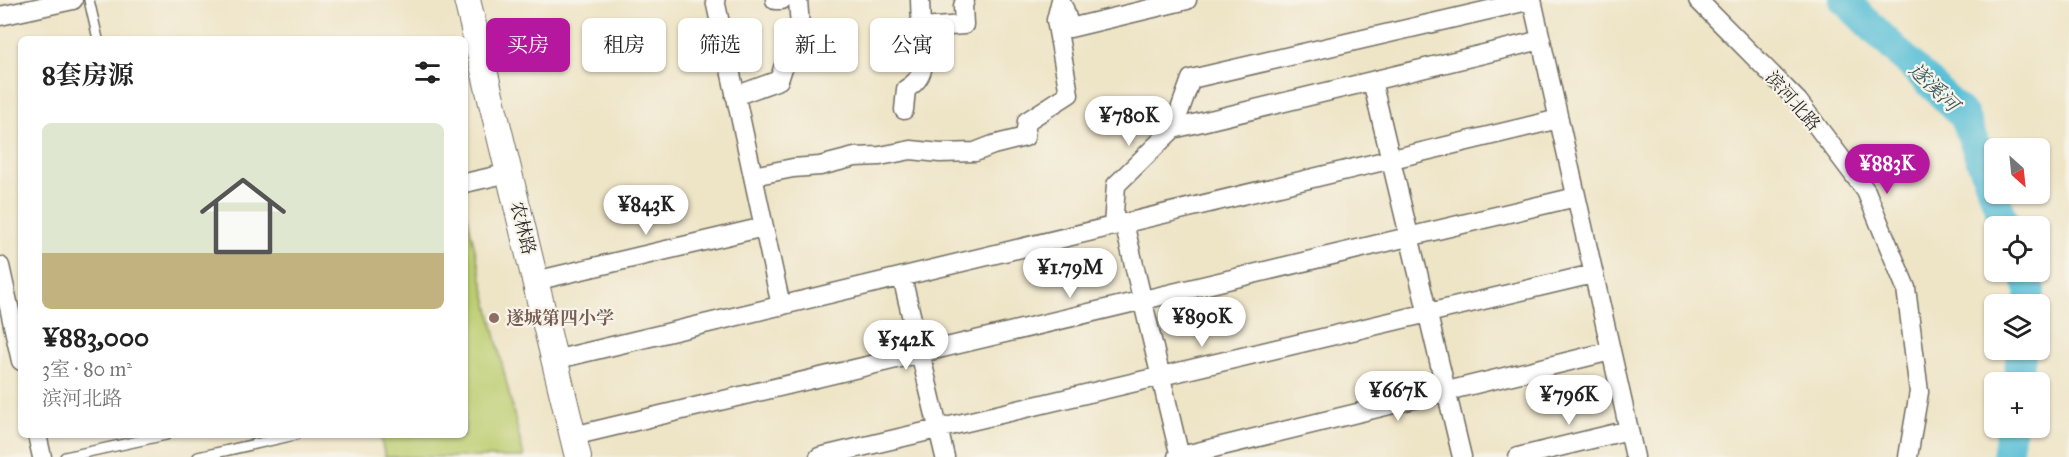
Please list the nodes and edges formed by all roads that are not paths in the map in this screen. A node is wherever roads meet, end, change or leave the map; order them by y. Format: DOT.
graph roads {
  1 [pos="73,0"];
  2 [pos="89,0"];
  3 [pos="467,0"];
  4 [pos="715,0"];
  5 [pos="775,0"];
  6 [pos="782,0"];
  7 [pos="798,0"];
  8 [pos="920,0"];
  9 [pos="966,0"];
  10 [pos="1062,0"];
  11 [pos="1186,0"];
  12 [pos="1532,0"];
  13 [pos="1698,0"];
  14 [pos="0,16"];
  15 [pos="921,18"];
  16 [pos="954,26"];
  17 [pos="97,36"];
  18 [pos="1541,40"];
  19 [pos="923,72"];
  20 [pos="1372,81"];
  21 [pos="735,96"];
  22 [pos="904,110"];
  23 [pos="1558,119"];
  24 [pos="1173,129"];
  25 [pos="1391,159"];
  26 [pos="509,173"];
  27 [pos="753,176"];
  28 [pos="468,182"];
  29 [pos="1576,197"];
  30 [pos="1118,225"];
  31 [pos="764,227"];
  32 [pos="1410,237"];
  33 [pos="0,266"];
  34 [pos="1593,274"];
  35 [pos="902,277"];
  36 [pos="535,280"];
  37 [pos="9,287"];
  38 [pos="1142,300"];
  39 [pos="781,306"];
  40 [pos="1428,313"];
  41 [pos="18,342"];
  42 [pos="1611,351"];
  43 [pos="921,353"];
  44 [pos="554,360"];
  45 [pos="1161,376"];
  46 [pos="1447,391"];
  47 [pos="938,429"];
  48 [pos="1629,430"];
  49 [pos="39,438"];
  50 [pos="115,438"];
  51 [pos="152,438"];
  52 [pos="286,438"];
  53 [pos="116,446"];
  54 [pos="575,447"];
  55 [pos="242,452"];
  56 [pos="87,455"];
  57 [pos="42,457"];
  58 [pos="64,457"];
  59 [pos="198,457"];
  60 [pos="819,457"];
  61 [pos="945,457"];
  62 [pos="1179,457"];
  63 [pos="1462,457"];
  64 [pos="1518,457"];
  65 [pos="1635,457"];
  66 [pos="1908,457"];
  1 -- 14 [label="street"];
  2 -- 17 [label="lane"];
  3 -- 26 [label="street, 农林路"];
  4 -- 21 [label="street"];
  5 -- 6 [label="street"];
  7 -- 21 [label="street"];
  8 -- 15 [label="street"];
  9 -- 16 [label="street"];
  10 -- 11 [label="street"];
  10 -- 27 [label="street"];
  12 -- 18 [label="street"];
  12 -- 24 [label="street"];
  13 -- 66 [label="street, 滨河北路"];
  18 -- 20 [label="street"];
  18 -- 23 [label="street"];
  19 -- 22 [label="street"];
  20 -- 24 [label="street"];
  20 -- 25 [label="street"];
  21 -- 27 [label="street"];
  23 -- 25 [label="street"];
  23 -- 29 [label="street"];
  24 -- 30 [label="street"];
  25 -- 30 [label="street"];
  25 -- 32 [label="street"];
  26 -- 28 [label="street"];
  26 -- 36 [label="street, 农林路"];
  27 -- 31 [label="street"];
  29 -- 32 [label="street"];
  29 -- 34 [label="street"];
  30 -- 35 [label="street"];
  30 -- 38 [label="street"];
  31 -- 36 [label="street"];
  31 -- 39 [label="street"];
  32 -- 38 [label="street"];
  32 -- 40 [label="street"];
  33 -- 37 [label="street"];
  34 -- 40 [label="street"];
  34 -- 42 [label="street"];
  35 -- 39 [label="street"];
  35 -- 43 [label="street"];
  36 -- 44 [label="street, 农林路"];
  37 -- 41 [label="street"];
  38 -- 43 [label="street"];
  38 -- 45 [label="street"];
  39 -- 44 [label="street"];
  40 -- 45 [label="street"];
  40 -- 46 [label="street"];
  42 -- 46 [label="street"];
  42 -- 48 [label="street"];
  43 -- 47 [label="street"];
  43 -- 54 [label="street"];
  44 -- 54 [label="street, 农林路"];
  45 -- 47 [label="street"];
  45 -- 62 [label="street"];
  46 -- 62 [label="street"];
  46 -- 63 [label="street"];
  47 -- 60 [label="street"];
  47 -- 61 [label="street"];
  48 -- 64 [label="street"];
  48 -- 65 [label="street"];
  49 -- 57 [label="street"];
  50 -- 53 [label="lane"];
  51 -- 53 [label="lane"];
  52 -- 55 [label="lane"];
  53 -- 56 [label="lane"];
  55 -- 59 [label="lane"];
  56 -- 58 [label="lane"];
}
